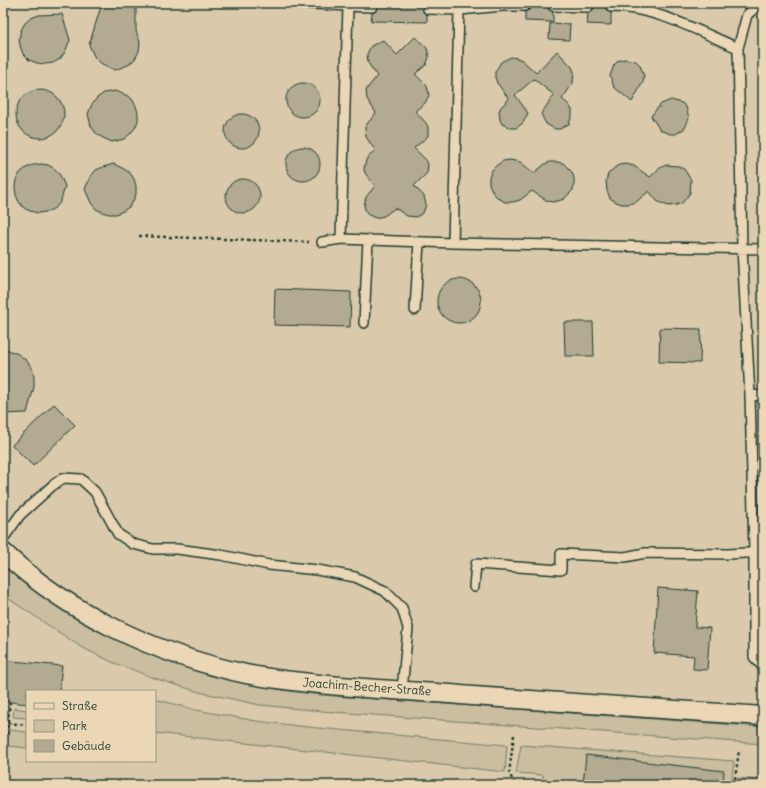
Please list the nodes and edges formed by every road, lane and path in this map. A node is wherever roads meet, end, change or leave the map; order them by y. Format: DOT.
graph roads {
  1 [pos="297,3"];
  2 [pos="760,3"];
  3 [pos="348,6"];
  4 [pos="525,6"];
  5 [pos="553,6"];
  6 [pos="588,6"];
  7 [pos="372,7"];
  8 [pos="611,7"];
  9 [pos="428,9"];
  10 [pos="459,10"];
  11 [pos="738,48"];
  12 [pos="139,236"];
  13 [pos="341,239"];
  14 [pos="368,240"];
  15 [pos="322,242"];
  16 [pos="419,242"];
  17 [pos="453,243"];
  18 [pos="742,248"];
  19 [pos="763,249"];
  20 [pos="415,310"];
  21 [pos="364,322"];
  22 [pos="750,395"];
  23 [pos="763,396"];
  24 [pos="3,539"];
  25 [pos="3,552"];
  26 [pos="759,552"];
  27 [pos="474,587"];
  28 [pos="763,666"];
  29 [pos="402,690"];
  30 [pos="10,702"];
  31 [pos="763,716"];
  32 [pos="8,723"];
  33 [pos="26,725"];
  34 [pos="514,735"];
  35 [pos="5,746"];
  36 [pos="739,751"];
  37 [pos="515,785"];
  38 [pos="734,785"];
  1 -- 3 [label="lane"];
  2 -- 11 [label="lane"];
  3 -- 7 [label="lane"];
  3 -- 13 [label="lane"];
  4 -- 10 [label="lane"];
  5 -- 6 [label="lane"];
  8 -- 11 [label="lane"];
  9 -- 10 [label="lane"];
  10 -- 17 [label="lane"];
  11 -- 18 [label="lane"];
  12 -- 15 [label="path"];
  13 -- 14 [label="lane"];
  13 -- 15 [label="lane"];
  14 -- 16 [label="lane"];
  14 -- 21 [label="lane"];
  16 -- 17 [label="lane"];
  16 -- 20 [label="lane"];
  17 -- 18 [label="lane"];
  18 -- 19 [label="lane"];
  18 -- 22 [label="lane"];
  22 -- 23 [label="lane"];
  22 -- 26 [label="lane"];
  24 -- 29 [label="lane"];
  25 -- 29 [label="street, Joachim-Becher-Straße"];
  26 -- 27 [label="lane"];
  26 -- 28 [label="lane"];
  29 -- 31 [label="street, Joachim-Becher-Straße"];
  30 -- 32 [label="path"];
  32 -- 33 [label="path"];
  32 -- 35 [label="path"];
  34 -- 37 [label="path"];
  36 -- 38 [label="path"];
}
